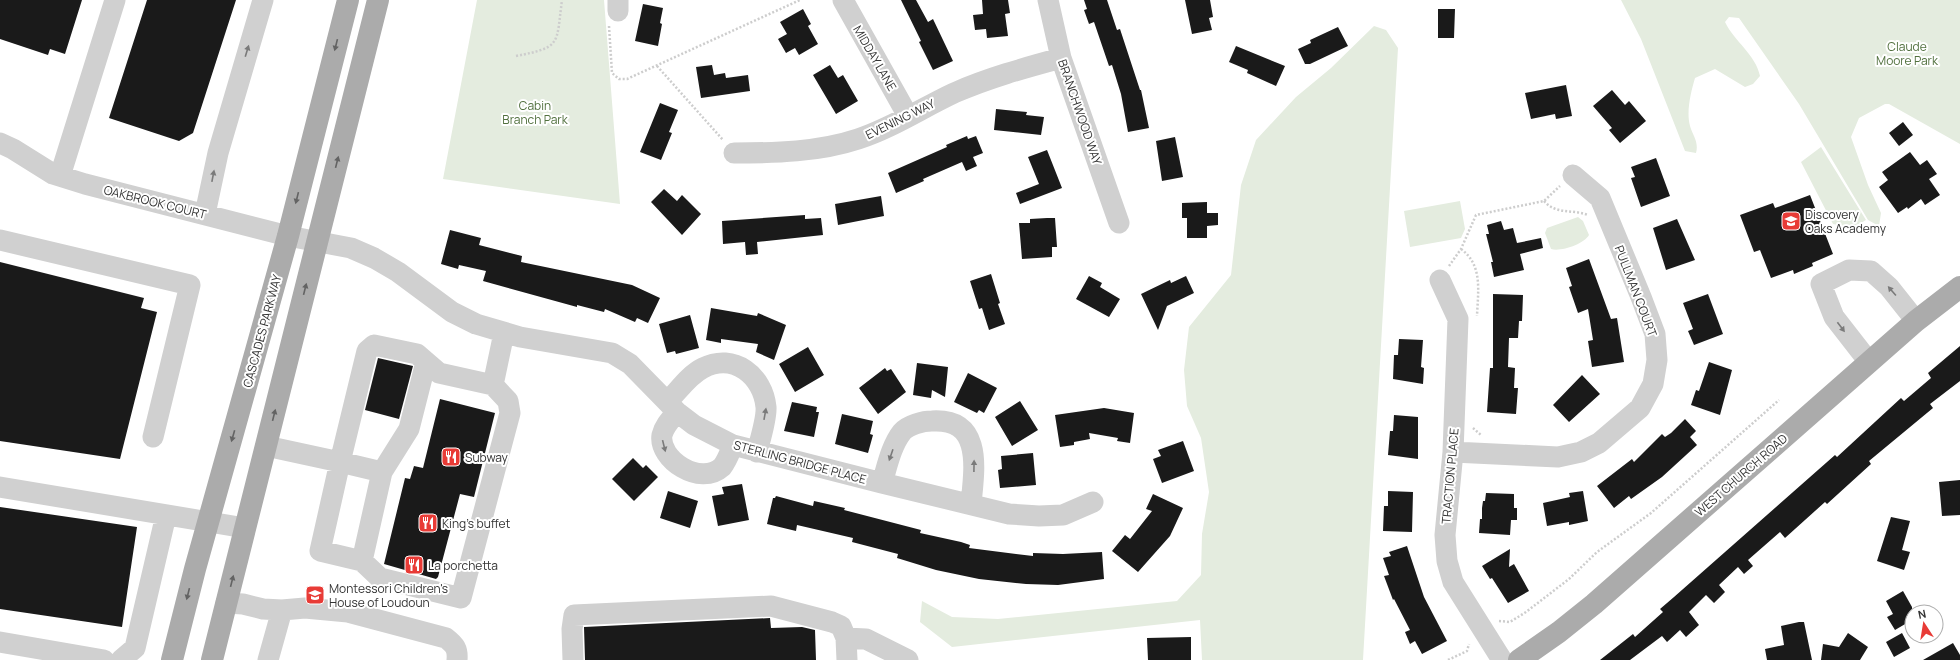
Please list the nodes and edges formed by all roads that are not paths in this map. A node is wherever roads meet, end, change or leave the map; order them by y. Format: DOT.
graph roads {
  1 [pos="115,0"];
  2 [pos="263,0"];
  3 [pos="348,0"];
  4 [pos="378,0"];
  5 [pos="843,0"];
  6 [pos="1048,0"];
  7 [pos="1061,58"];
  8 [pos="908,116"];
  9 [pos="0,143"];
  10 [pos="734,153"];
  11 [pos="1573,175"];
  12 [pos="60,176"];
  13 [pos="205,214"];
  14 [pos="1119,223"];
  15 [pos="288,236"];
  16 [pos="0,240"];
  17 [pos="317,242"];
  18 [pos="1440,280"];
  19 [pos="1960,287"];
  20 [pos="1916,321"];
  21 [pos="504,333"];
  22 [pos="426,362"];
  23 [pos="1869,362"];
  24 [pos="493,385"];
  25 [pos="672,406"];
  26 [pos="153,437"];
  27 [pos="733,445"];
  28 [pos="266,446"];
  29 [pos="757,452"];
  30 [pos="1453,452"];
  31 [pos="340,462"];
  32 [pos="382,472"];
  33 [pos="882,483"];
  34 [pos="0,487"];
  35 [pos="1094,502"];
  36 [pos="971,504"];
  37 [pos="166,515"];
  38 [pos="208,522"];
  39 [pos="245,528"];
  40 [pos="362,561"];
  41 [pos="226,603"];
  42 [pos="282,610"];
  43 [pos="846,638"];
  44 [pos="0,642"];
  45 [pos="104,660"];
  46 [pos="122,660"];
  47 [pos="172,660"];
  48 [pos="212,660"];
  49 [pos="268,660"];
  50 [pos="457,660"];
  51 [pos="573,660"];
  52 [pos="847,660"];
  53 [pos="908,660"];
  54 [pos="1502,660"];
  55 [pos="1519,660"];
  1 -- 12 [label="street"];
  13 -- 2 [label="street, one-way"];
  3 -- 15 [label="main road, CASCADES PARKWAY, one-way"];
  17 -- 4 [label="main road, one-way"];
  5 -- 8 [label="street, MIDDAY LANE"];
  6 -- 7 [label="street, BRANCHWOOD WAY"];
  7 -- 8 [label="street, EVENING WAY"];
  7 -- 14 [label="street, BRANCHWOOD WAY"];
  8 -- 10 [label="street, EVENING WAY"];
  9 -- 12 [label="street, OAKBROOK COURT"];
  11 -- 30 [label="street, PULLMAN COURT"];
  12 -- 13 [label="street, OAKBROOK COURT"];
  13 -- 15 [label="street, OAKBROOK COURT"];
  15 -- 17 [label="street, OAKBROOK COURT"];
  15 -- 38 [label="main road, CASCADES PARKWAY, one-way"];
  16 -- 26 [label="street"];
  17 -- 21 [label="street, STERLING BRIDGE PLACE"];
  28 -- 17 [label="main road, one-way"];
  18 -- 30 [label="street, TRACTION PLACE"];
  19 -- 20 [label="main road, WEST CHURCH ROAD"];
  20 -- 23 [label="main road, WEST CHURCH ROAD"];
  20 -- 23 [label="street, one-way"];
  21 -- 24 [label="street"];
  21 -- 25 [label="street, STERLING BRIDGE PLACE"];
  22 -- 24 [label="street"];
  22 -- 31 [label="street"];
  22 -- 32 [label="street"];
  23 -- 55 [label="main road, WEST CHURCH ROAD"];
  24 -- 40 [label="street"];
  25 -- 27 [label="street, STERLING BRIDGE PLACE"];
  25 -- 27 [label="street, one-way"];
  29 -- 25 [label="street, one-way"];
  27 -- 29 [label="street, STERLING BRIDGE PLACE"];
  28 -- 31 [label="street"];
  28 -- 39 [label="main road"];
  29 -- 33 [label="street, STERLING BRIDGE PLACE"];
  30 -- 54 [label="street, TRACTION PLACE"];
  31 -- 32 [label="street"];
  31 -- 40 [label="street"];
  32 -- 40 [label="street"];
  33 -- 36 [label="street, STERLING BRIDGE PLACE"];
  36 -- 33 [label="street, one-way"];
  34 -- 37 [label="street"];
  35 -- 36 [label="street, STERLING BRIDGE PLACE"];
  37 -- 38 [label="street"];
  37 -- 46 [label="street"];
  38 -- 39 [label="street"];
  38 -- 47 [label="main road, CASCADES PARKWAY, one-way"];
  41 -- 39 [label="main road, one-way"];
  41 -- 42 [label="street"];
  41 -- 48 [label="main road"];
  42 -- 49 [label="street"];
  42 -- 50 [label="street"];
  43 -- 51 [label="street"];
  43 -- 52 [label="street"];
  43 -- 53 [label="street"];
  44 -- 45 [label="street"];
}
